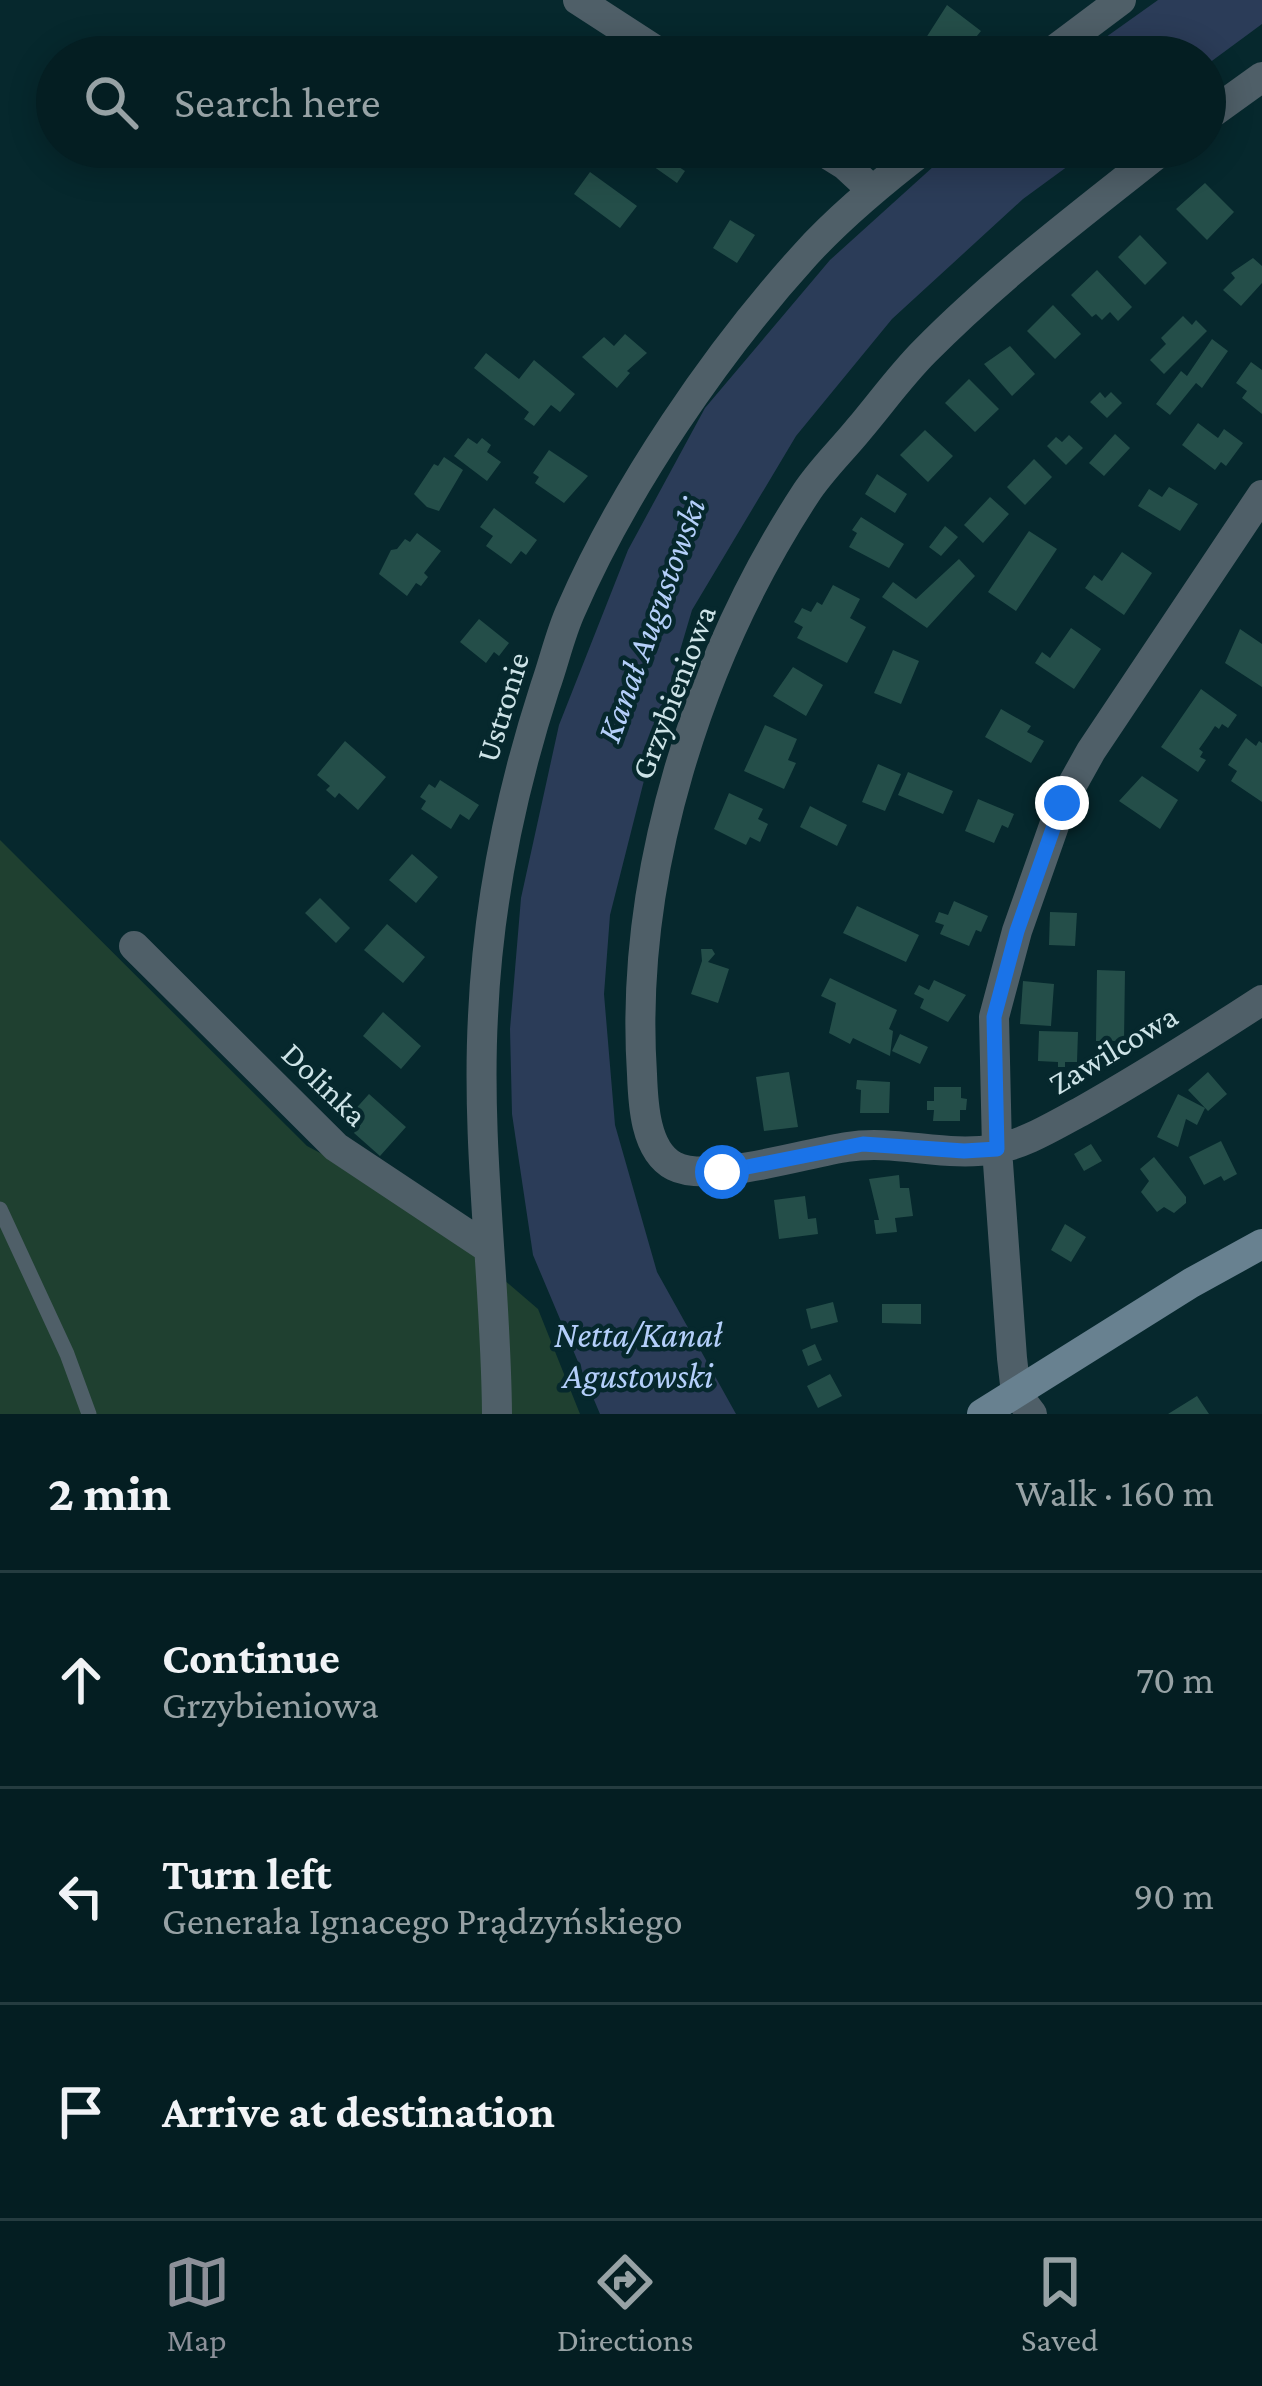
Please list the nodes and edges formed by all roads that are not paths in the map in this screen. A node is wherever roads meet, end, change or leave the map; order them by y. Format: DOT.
graph roads {
  1 [pos="578,0"];
  2 [pos="1121,0"];
  3 [pos="634,36"];
  4 [pos="1073,36"];
  5 [pos="1262,77"];
  6 [pos="1226,103"];
  7 [pos="848,168"];
  8 [pos="900,168"];
  9 [pos="1140,168"];
  10 [pos="872,190"];
  11 [pos="1262,495"];
  12 [pos="134,946"];
  13 [pos="1262,1000"];
  14 [pos="997,1149"];
  15 [pos="0,1209"];
  16 [pos="1262,1244"];
  17 [pos="488,1248"];
  18 [pos="1024,1403"];
  19 [pos="89,1414"];
  20 [pos="496,1414"];
  21 [pos="982,1414"];
  1 -- 3 [label="street"];
  2 -- 4 [label="street"];
  5 -- 6 [label="street"];
  7 -- 10 [label="street"];
  8 -- 10 [label="street, Ustronie"];
  9 -- 14 [label="street, Grzybieniowa"];
  10 -- 17 [label="street, Ustronie"];
  11 -- 14 [label="street"];
  12 -- 17 [label="street, Dolinka"];
  13 -- 14 [label="street, Zawilcowa"];
  14 -- 18 [label="street"];
  15 -- 19 [label="lane"];
  16 -- 18 [label="main road"];
  17 -- 20 [label="street, Ustronie"];
  18 -- 21 [label="main road"];
}
